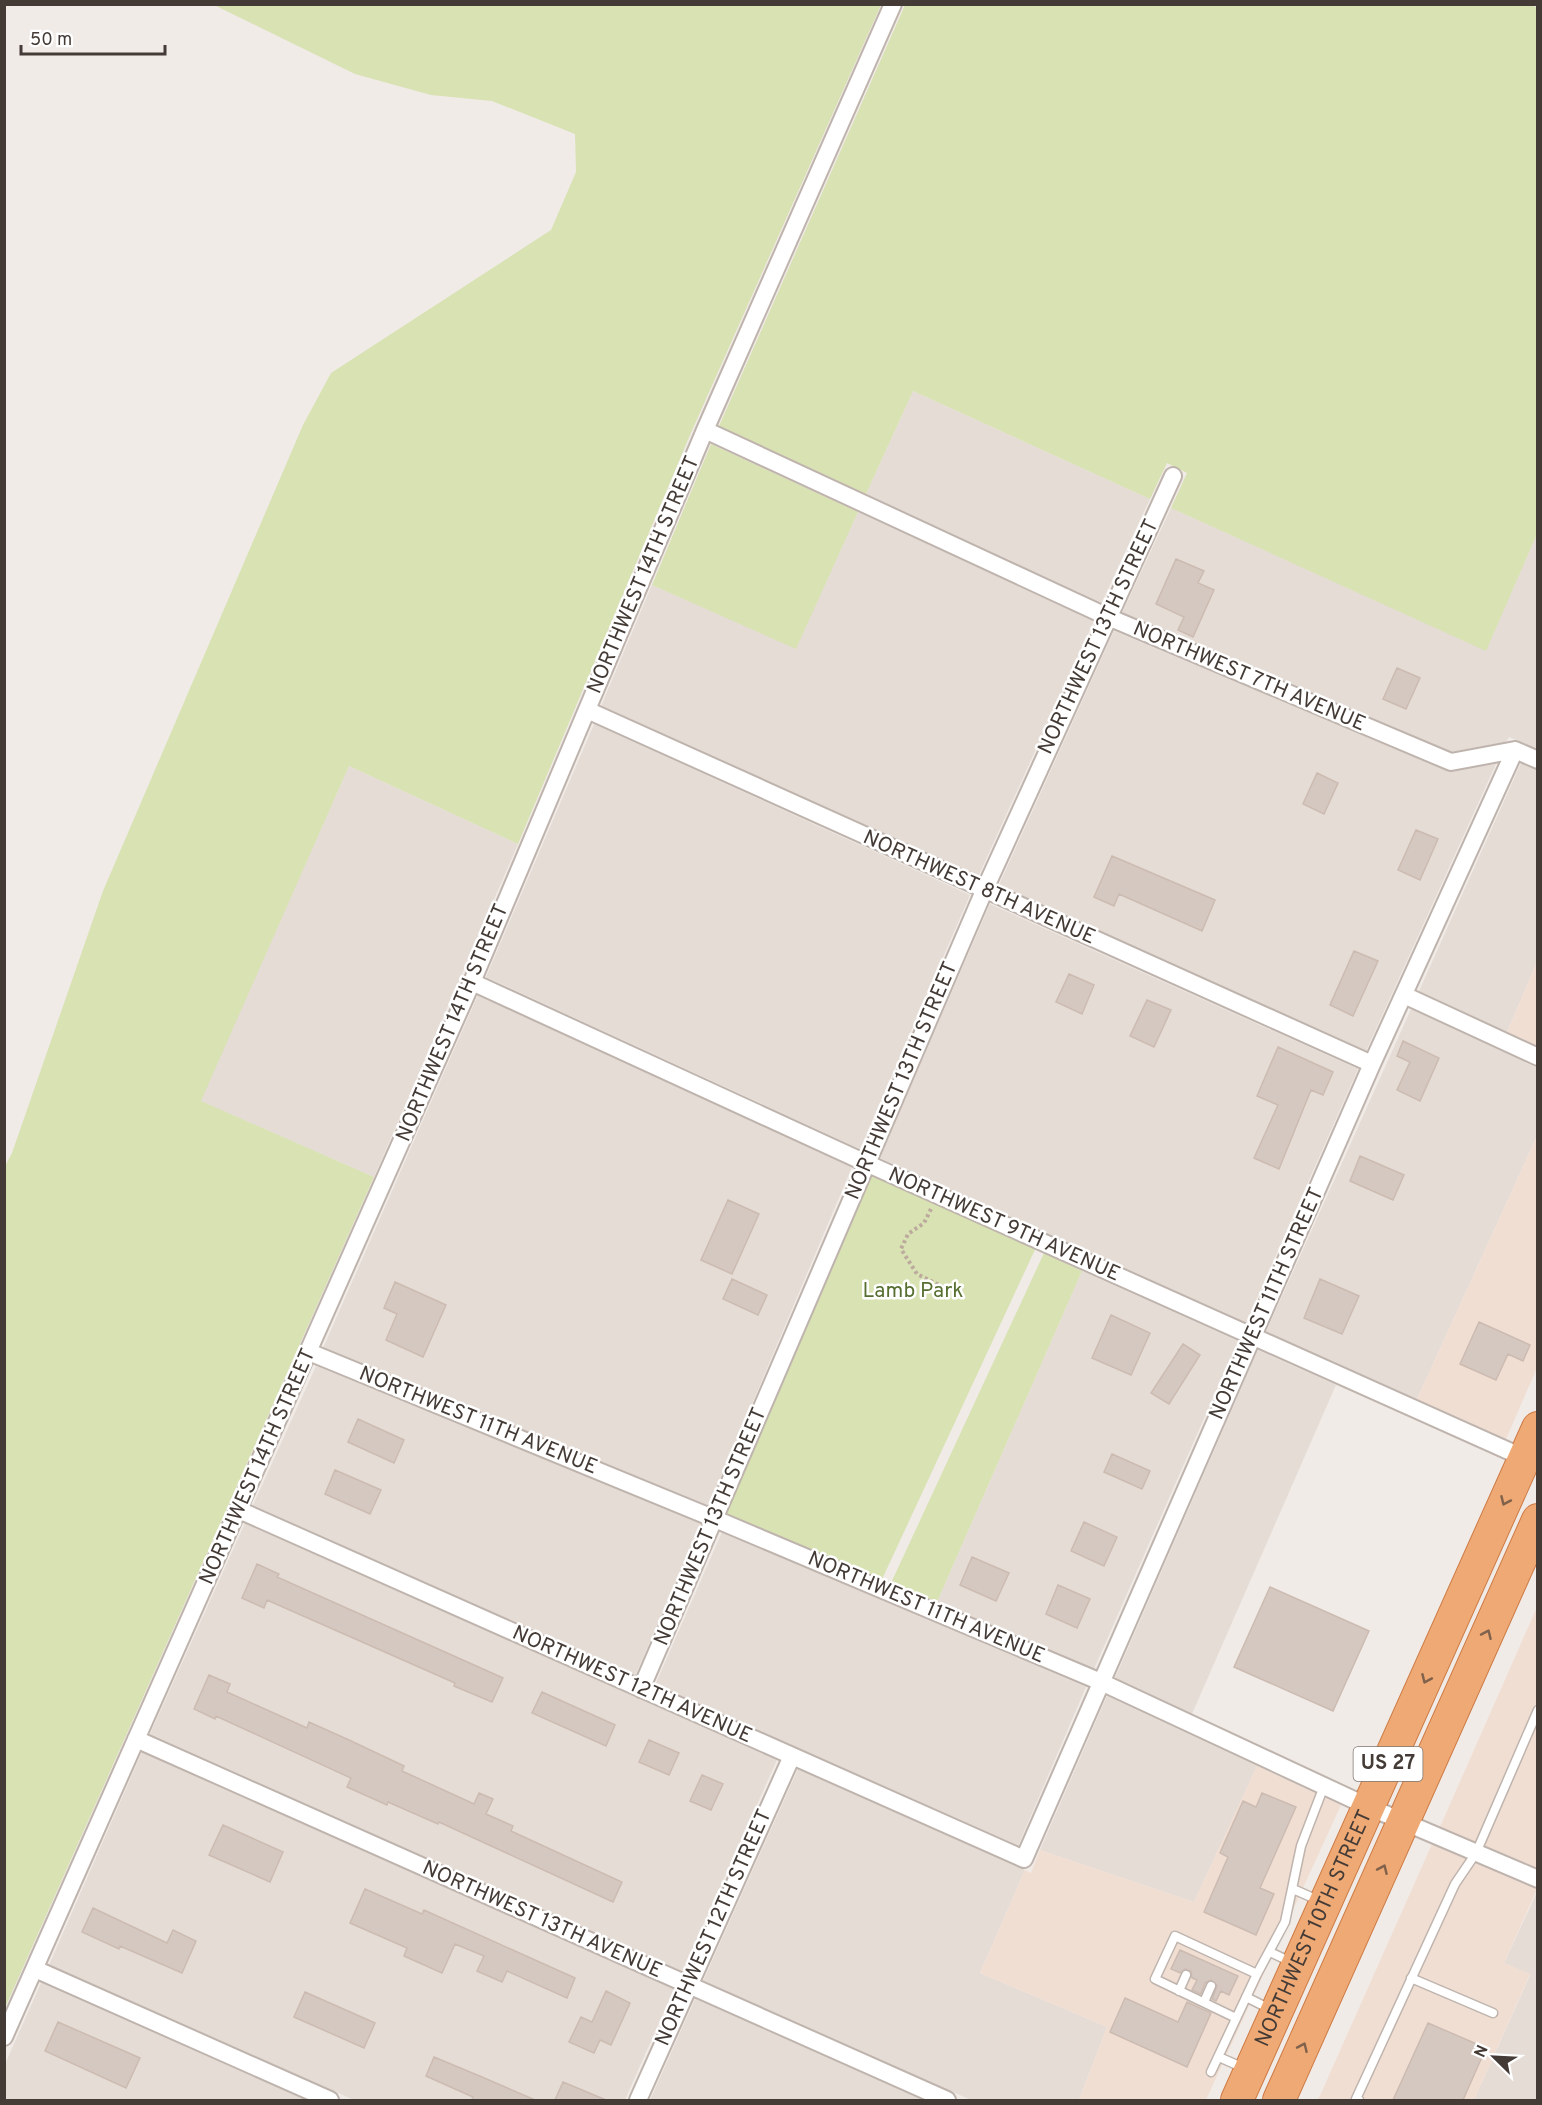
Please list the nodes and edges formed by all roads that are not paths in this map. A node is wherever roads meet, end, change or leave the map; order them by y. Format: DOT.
graph roads {
  1 [pos="893,4"];
  2 [pos="705,430"];
  3 [pos="1173,476"];
  4 [pos="1108,617"];
  5 [pos="587,710"];
  6 [pos="1515,750"];
  7 [pos="1538,760"];
  8 [pos="984,891"];
  9 [pos="472,982"];
  10 [pos="1404,995"];
  11 [pos="1538,1057"];
  12 [pos="1372,1064"];
  13 [pos="866,1162"];
  14 [pos="1252,1336"];
  15 [pos="309,1352"];
  16 [pos="1538,1428"];
  17 [pos="1531,1461"];
  18 [pos="239,1510"];
  19 [pos="715,1519"];
  20 [pos="1538,1520"];
  21 [pos="1101,1682"];
  22 [pos="641,1689"];
  23 [pos="1538,1710"];
  24 [pos="136,1738"];
  25 [pos="792,1756"];
  26 [pos="1324,1786"];
  27 [pos="1369,1807"];
  28 [pos="1404,1822"];
  29 [pos="1476,1852"];
  30 [pos="1024,1859"];
  31 [pos="1538,1879"];
  32 [pos="1293,1889"];
  33 [pos="1325,1904"];
  34 [pos="1199,1947"];
  35 [pos="1270,1952"];
  36 [pos="1195,1956"];
  37 [pos="1224,1959"];
  38 [pos="1299,1966"];
  39 [pos="1220,1968"];
  40 [pos="35,1969"];
  41 [pos="1257,1974"];
  42 [pos="1186,1976"];
  43 [pos="1411,1978"];
  44 [pos="688,1985"];
  45 [pos="1211,1986"];
  46 [pos="1179,1991"];
  47 [pos="1246,1997"];
  48 [pos="1204,2002"];
  49 [pos="1277,2012"];
  50 [pos="1493,2013"];
  51 [pos="1236,2018"];
  52 [pos="4,2037"];
  53 [pos="1219,2057"];
  54 [pos="1251,2071"];
  55 [pos="1211,2072"];
  56 [pos="330,2100"];
  57 [pos="638,2100"];
  58 [pos="947,2100"];
  59 [pos="1238,2100"];
  60 [pos="1279,2100"];
  61 [pos="1359,2100"];
  1 -- 2 [label="street, NORTHWEST 14TH STREET"];
  2 -- 4 [label="street, NORTHWEST 7TH AVENUE"];
  2 -- 5 [label="street, NORTHWEST 14TH STREET"];
  3 -- 4 [label="street, NORTHWEST 13TH STREET"];
  4 -- 6 [label="street, NORTHWEST 7TH AVENUE"];
  4 -- 8 [label="street, NORTHWEST 13TH STREET"];
  5 -- 8 [label="street, NORTHWEST 8TH AVENUE"];
  5 -- 9 [label="street, NORTHWEST 14TH STREET"];
  6 -- 7 [label="street"];
  6 -- 10 [label="street, NORTHWEST 11TH STREET"];
  8 -- 12 [label="street, NORTHWEST 8TH AVENUE"];
  8 -- 13 [label="street, NORTHWEST 13TH STREET"];
  9 -- 13 [label="street, NORTHWEST 9TH AVENUE"];
  9 -- 15 [label="street, NORTHWEST 14TH STREET"];
  10 -- 11 [label="street"];
  10 -- 12 [label="street, NORTHWEST 11TH STREET"];
  12 -- 14 [label="street, NORTHWEST 11TH STREET"];
  13 -- 14 [label="street, NORTHWEST 9TH AVENUE"];
  13 -- 19 [label="street, NORTHWEST 13TH STREET"];
  14 -- 17 [label="street, NORTHWEST 9TH AVENUE"];
  14 -- 21 [label="street, NORTHWEST 11TH STREET"];
  15 -- 18 [label="street, NORTHWEST 14TH STREET"];
  15 -- 19 [label="street, NORTHWEST 11TH AVENUE"];
  16 -- 17 [label="highway, NORTHWEST 10TH STREET / US 27"];
  17 -- 27 [label="highway, NORTHWEST 10TH STREET / US 27, one-way"];
  18 -- 22 [label="street, NORTHWEST 12TH AVENUE"];
  18 -- 24 [label="street, NORTHWEST 14TH STREET"];
  19 -- 21 [label="street, NORTHWEST 11TH AVENUE"];
  19 -- 22 [label="street, NORTHWEST 13TH STREET"];
  28 -- 20 [label="highway, NORTHWEST 10TH STREET / US 27, one-way"];
  21 -- 26 [label="street, NORTHWEST 11TH AVENUE"];
  21 -- 30 [label="street, NORTHWEST 11TH STREET"];
  22 -- 25 [label="street, NORTHWEST 12TH AVENUE"];
  23 -- 29 [label="lane"];
  24 -- 40 [label="street, NORTHWEST 14TH STREET"];
  24 -- 44 [label="street, NORTHWEST 13TH AVENUE"];
  25 -- 30 [label="street, NORTHWEST 12TH AVENUE"];
  25 -- 44 [label="street, NORTHWEST 12TH STREET"];
  26 -- 27 [label="street, NORTHWEST 11TH AVENUE"];
  26 -- 32 [label="lane"];
  27 -- 28 [label="street, NORTHWEST 11TH AVENUE"];
  27 -- 33 [label="highway, NORTHWEST 10TH STREET / US 27"];
  28 -- 29 [label="street, NORTHWEST 11TH AVENUE"];
  60 -- 28 [label="highway, NORTHWEST 10TH STREET / US 27, one-way"];
  29 -- 31 [label="street, NORTHWEST 11TH AVENUE"];
  29 -- 43 [label="lane"];
  32 -- 33 [label="lane"];
  32 -- 35 [label="lane"];
  33 -- 38 [label="highway, NORTHWEST 10TH STREET / US 27"];
  34 -- 36 [label="lane"];
  34 -- 37 [label="lane"];
  34 -- 46 [label="lane"];
  35 -- 38 [label="lane"];
  35 -- 41 [label="lane"];
  37 -- 39 [label="lane"];
  37 -- 41 [label="lane"];
  38 -- 49 [label="highway, NORTHWEST 10TH STREET / US 27"];
  40 -- 52 [label="street, NORTHWEST 14TH STREET"];
  40 -- 56 [label="street"];
  41 -- 47 [label="lane"];
  42 -- 46 [label="lane"];
  43 -- 50 [label="lane"];
  43 -- 61 [label="lane"];
  44 -- 57 [label="street, NORTHWEST 12TH STREET"];
  44 -- 58 [label="street, NORTHWEST 13TH AVENUE"];
  45 -- 48 [label="lane"];
  46 -- 48 [label="lane"];
  47 -- 49 [label="lane"];
  47 -- 51 [label="lane"];
  48 -- 51 [label="lane"];
  49 -- 54 [label="highway, NORTHWEST 10TH STREET / US 27"];
  51 -- 53 [label="lane"];
  53 -- 54 [label="lane"];
  53 -- 55 [label="lane"];
  54 -- 59 [label="highway, NORTHWEST 10TH STREET / US 27"];
}
